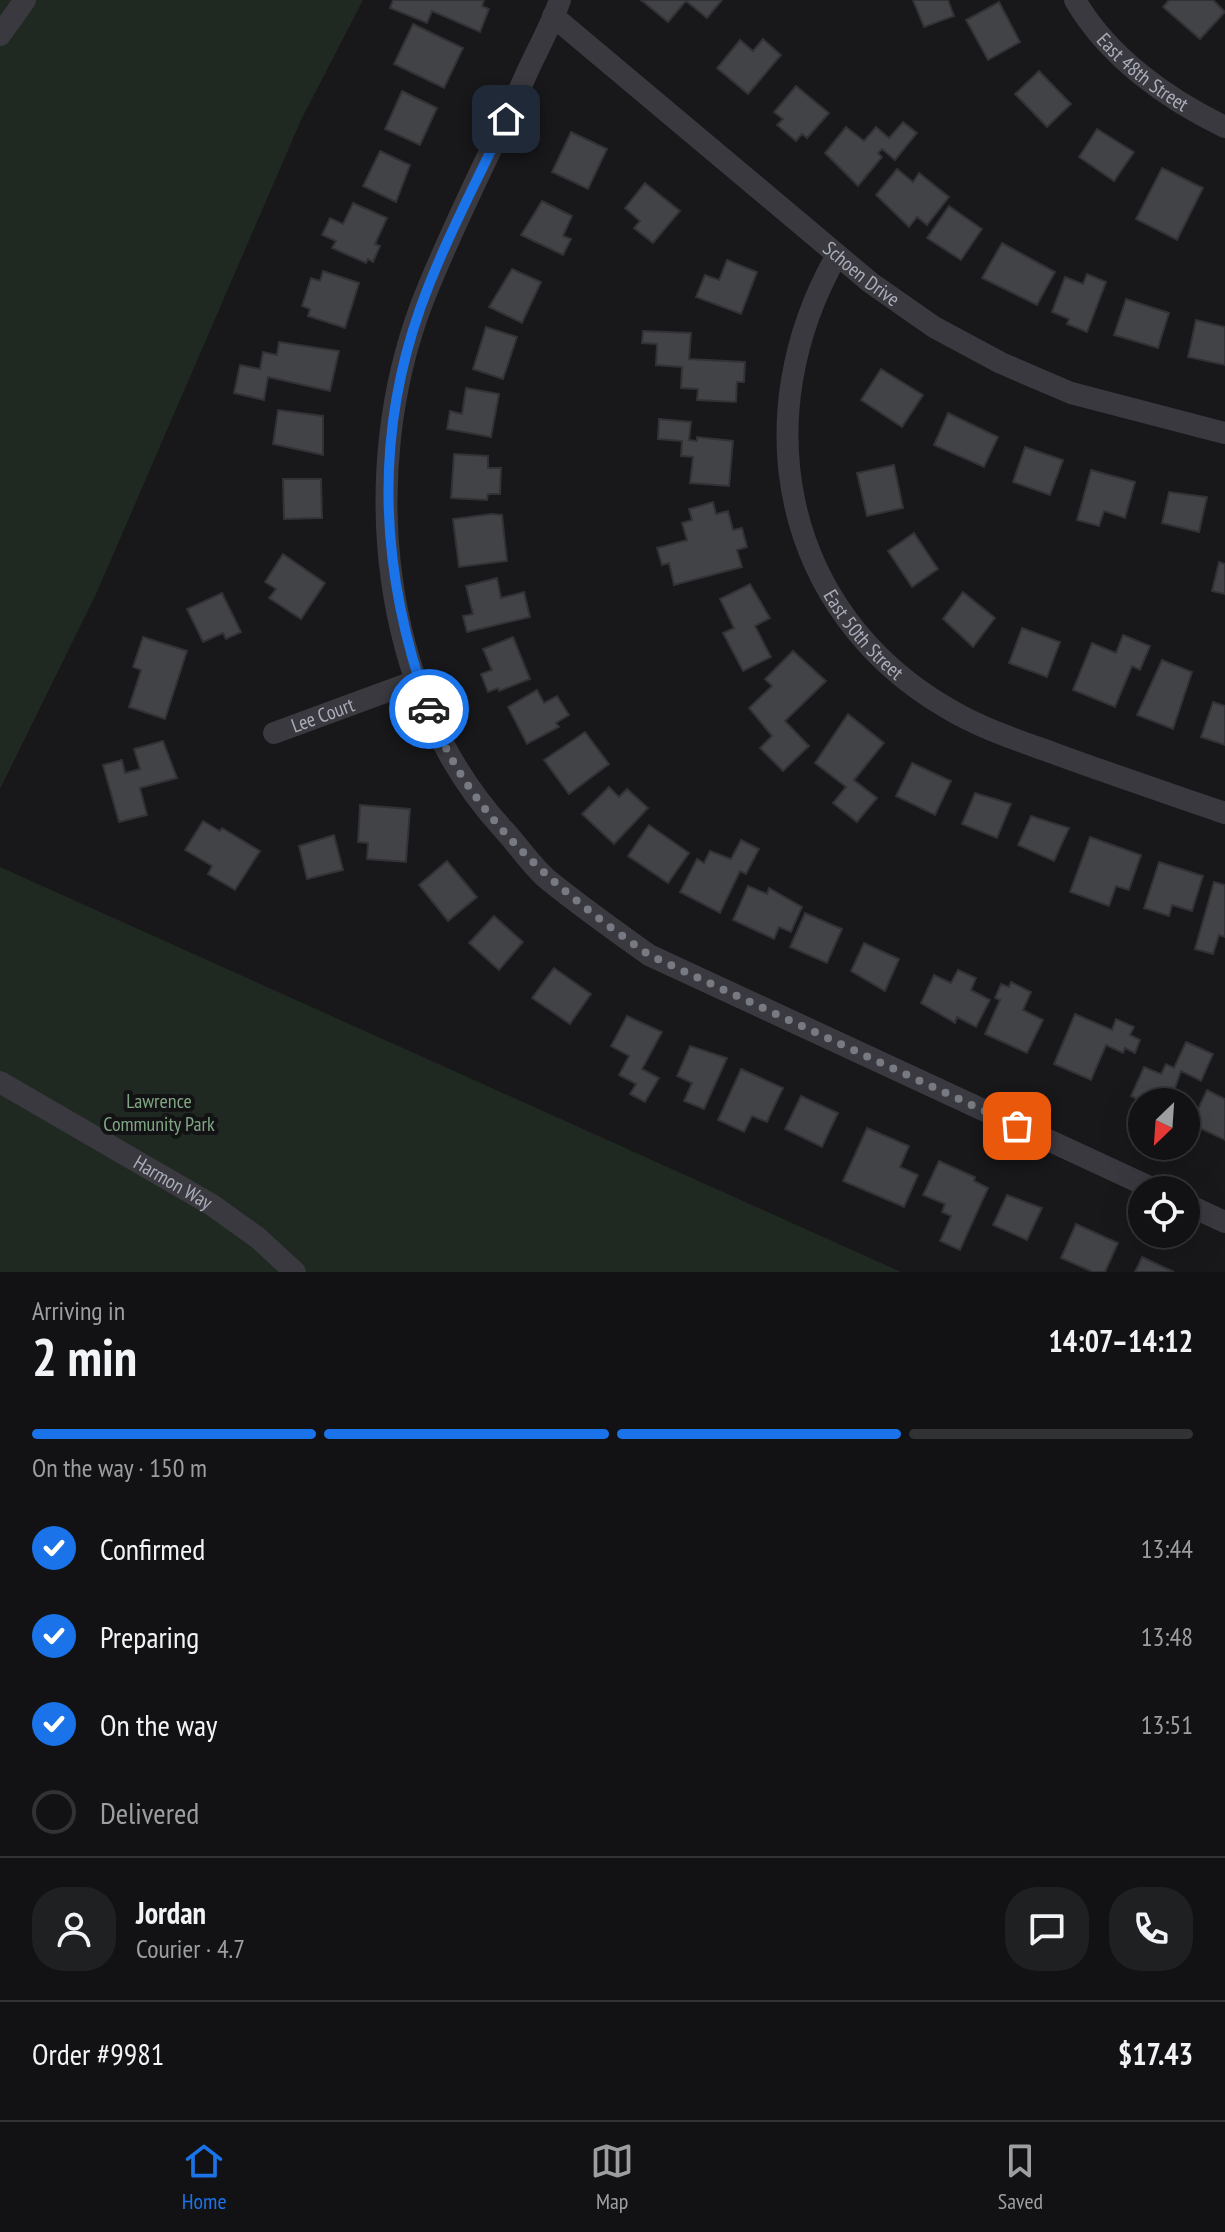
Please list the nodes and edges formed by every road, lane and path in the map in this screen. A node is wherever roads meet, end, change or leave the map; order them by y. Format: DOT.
graph roads {
  1 [pos="25,0"];
  2 [pos="1075,0"];
  3 [pos="557,8"];
  4 [pos="0,35"];
  5 [pos="1225,127"];
  6 [pos="837,255"];
  7 [pos="1225,433"];
  8 [pos="418,680"];
  9 [pos="274,733"];
  10 [pos="1225,813"];
  11 [pos="0,1082"];
  12 [pos="1128,1177"];
  13 [pos="1200,1210"];
  14 [pos="1225,1222"];
  15 [pos="295,1272"];
  1 -- 4 [label="street"];
  2 -- 5 [label="street, East 48th Street"];
  3 -- 6 [label="street, Schoen Drive"];
  3 -- 8 [label="street"];
  6 -- 7 [label="street, Schoen Drive"];
  6 -- 10 [label="street, East 50th Street"];
  8 -- 9 [label="street, Lee Court"];
  8 -- 12 [label="street"];
  11 -- 15 [label="street, Harmon Way"];
  13 -- 14 [label="street"];
}
